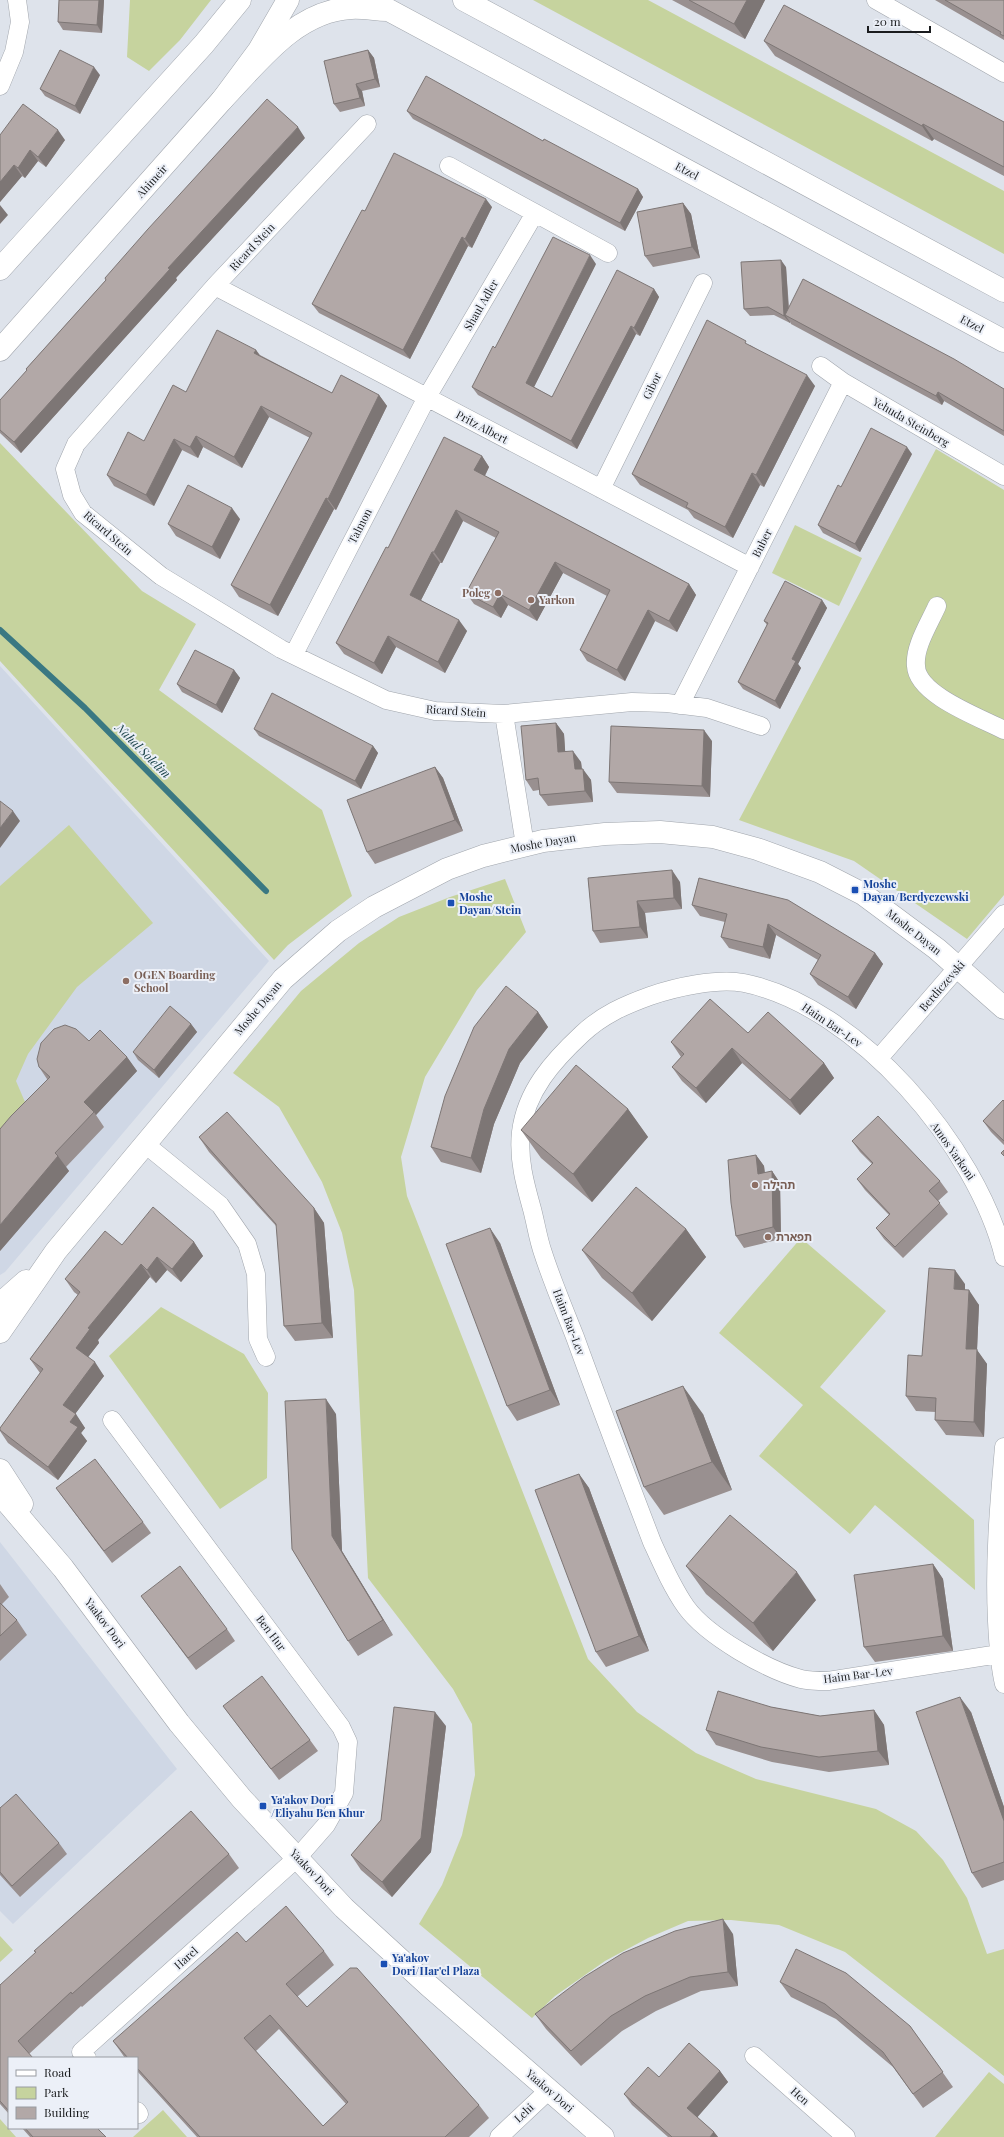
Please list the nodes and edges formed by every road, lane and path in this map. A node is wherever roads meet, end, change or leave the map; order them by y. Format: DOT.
graph roads {
  1 [pos="17,0"];
  2 [pos="240,0"];
  3 [pos="288,0"];
  4 [pos="370,0"];
  5 [pos="464,0"];
  6 [pos="876,0"];
  7 [pos="389,10"];
  8 [pos="1004,73"];
  9 [pos="0,86"];
  10 [pos="222,100"];
  11 [pos="367,124"];
  12 [pos="449,166"];
  13 [pos="535,213"];
  14 [pos="608,253"];
  15 [pos="0,269"];
  16 [pos="703,283"];
  17 [pos="215,286"];
  18 [pos="1004,291"];
  19 [pos="1004,341"];
  20 [pos="0,350"];
  21 [pos="821,366"];
  22 [pos="843,382"];
  23 [pos="427,397"];
  24 [pos="1004,476"];
  25 [pos="602,489"];
  26 [pos="750,567"];
  27 [pos="937,606"];
  28 [pos="294,654"];
  29 [pos="680,705"];
  30 [pos="504,714"];
  31 [pos="761,726"];
  32 [pos="1004,730"];
  33 [pos="525,845"];
  34 [pos="1004,914"];
  35 [pos="958,968"];
  36 [pos="1004,1008"];
  37 [pos="879,1058"];
  38 [pos="145,1144"];
  39 [pos="56,1251"];
  40 [pos="1004,1257"];
  41 [pos="25,1281"];
  42 [pos="0,1296"];
  43 [pos="0,1304"];
  44 [pos="0,1332"];
  45 [pos="266,1357"];
  46 [pos="112,1420"];
  47 [pos="1004,1447"];
  48 [pos="0,1470"];
  49 [pos="0,1494"];
  50 [pos="62,1568"];
  51 [pos="999,1654"];
  52 [pos="1004,1684"];
  53 [pos="298,1857"];
  54 [pos="754,2056"];
  55 [pos="86,2057"];
  56 [pos="549,2090"];
  57 [pos="499,2137"];
  58 [pos="603,2137"];
  59 [pos="846,2137"];
  1 -- 9 [label="street"];
  2 -- 15 [label="street"];
  3 -- 10 [label="street, Ahimeir"];
  4 -- 7 [label="street, Etzel"];
  5 -- 18 [label="street"];
  6 -- 8 [label="street"];
  7 -- 10 [label="street"];
  7 -- 19 [label="street, Etzel"];
  10 -- 20 [label="street, Ahimeir"];
  11 -- 17 [label="street, Ricard Stein"];
  12 -- 13 [label="street"];
  13 -- 14 [label="street"];
  13 -- 23 [label="street, Shaul Adler"];
  16 -- 25 [label="street, Gibor"];
  17 -- 23 [label="street, Pritz Albert"];
  17 -- 28 [label="street, Ricard Stein"];
  21 -- 22 [label="street, Yehuda Steinberg"];
  22 -- 24 [label="street, Yehuda Steinberg"];
  22 -- 26 [label="street, Buber"];
  23 -- 25 [label="street, Pritz Albert"];
  23 -- 28 [label="street, Talmon"];
  25 -- 26 [label="street, Pritz Albert"];
  26 -- 29 [label="street, Buber"];
  27 -- 32 [label="street"];
  28 -- 30 [label="street, Ricard Stein"];
  29 -- 30 [label="street, Ricard Stein"];
  29 -- 31 [label="street, Ricard Stein"];
  30 -- 33 [label="street"];
  33 -- 35 [label="street, Moshe Dayan"];
  33 -- 38 [label="street, Moshe Dayan"];
  34 -- 35 [label="street, Berdiczevski"];
  35 -- 36 [label="street, Moshe Dayan"];
  35 -- 37 [label="street, Berdiczevski"];
  37 -- 40 [label="street, Amos Yarkoni"];
  37 -- 51 [label="street, Haim Bar-Lev"];
  38 -- 39 [label="street, Moshe Dayan"];
  38 -- 45 [label="street"];
  39 -- 41 [label="street, Moshe Dayan"];
  39 -- 44 [label="street, Moshe Dayan"];
  41 -- 42 [label="street"];
  41 -- 43 [label="street, Moshe Dayan"];
  46 -- 53 [label="street, Ben Hur"];
  47 -- 51 [label="street"];
  48 -- 50 [label="street, Yaakov Dori"];
  49 -- 50 [label="street, Yaakov Dori"];
  50 -- 53 [label="street, Yaakov Dori"];
  51 -- 52 [label="street"];
  53 -- 55 [label="street, Harel"];
  53 -- 56 [label="street, Yaakov Dori"];
  54 -- 59 [label="street, Hen"];
  56 -- 57 [label="street, Lehi"];
  56 -- 58 [label="street, Yaakov Dori"];
}
